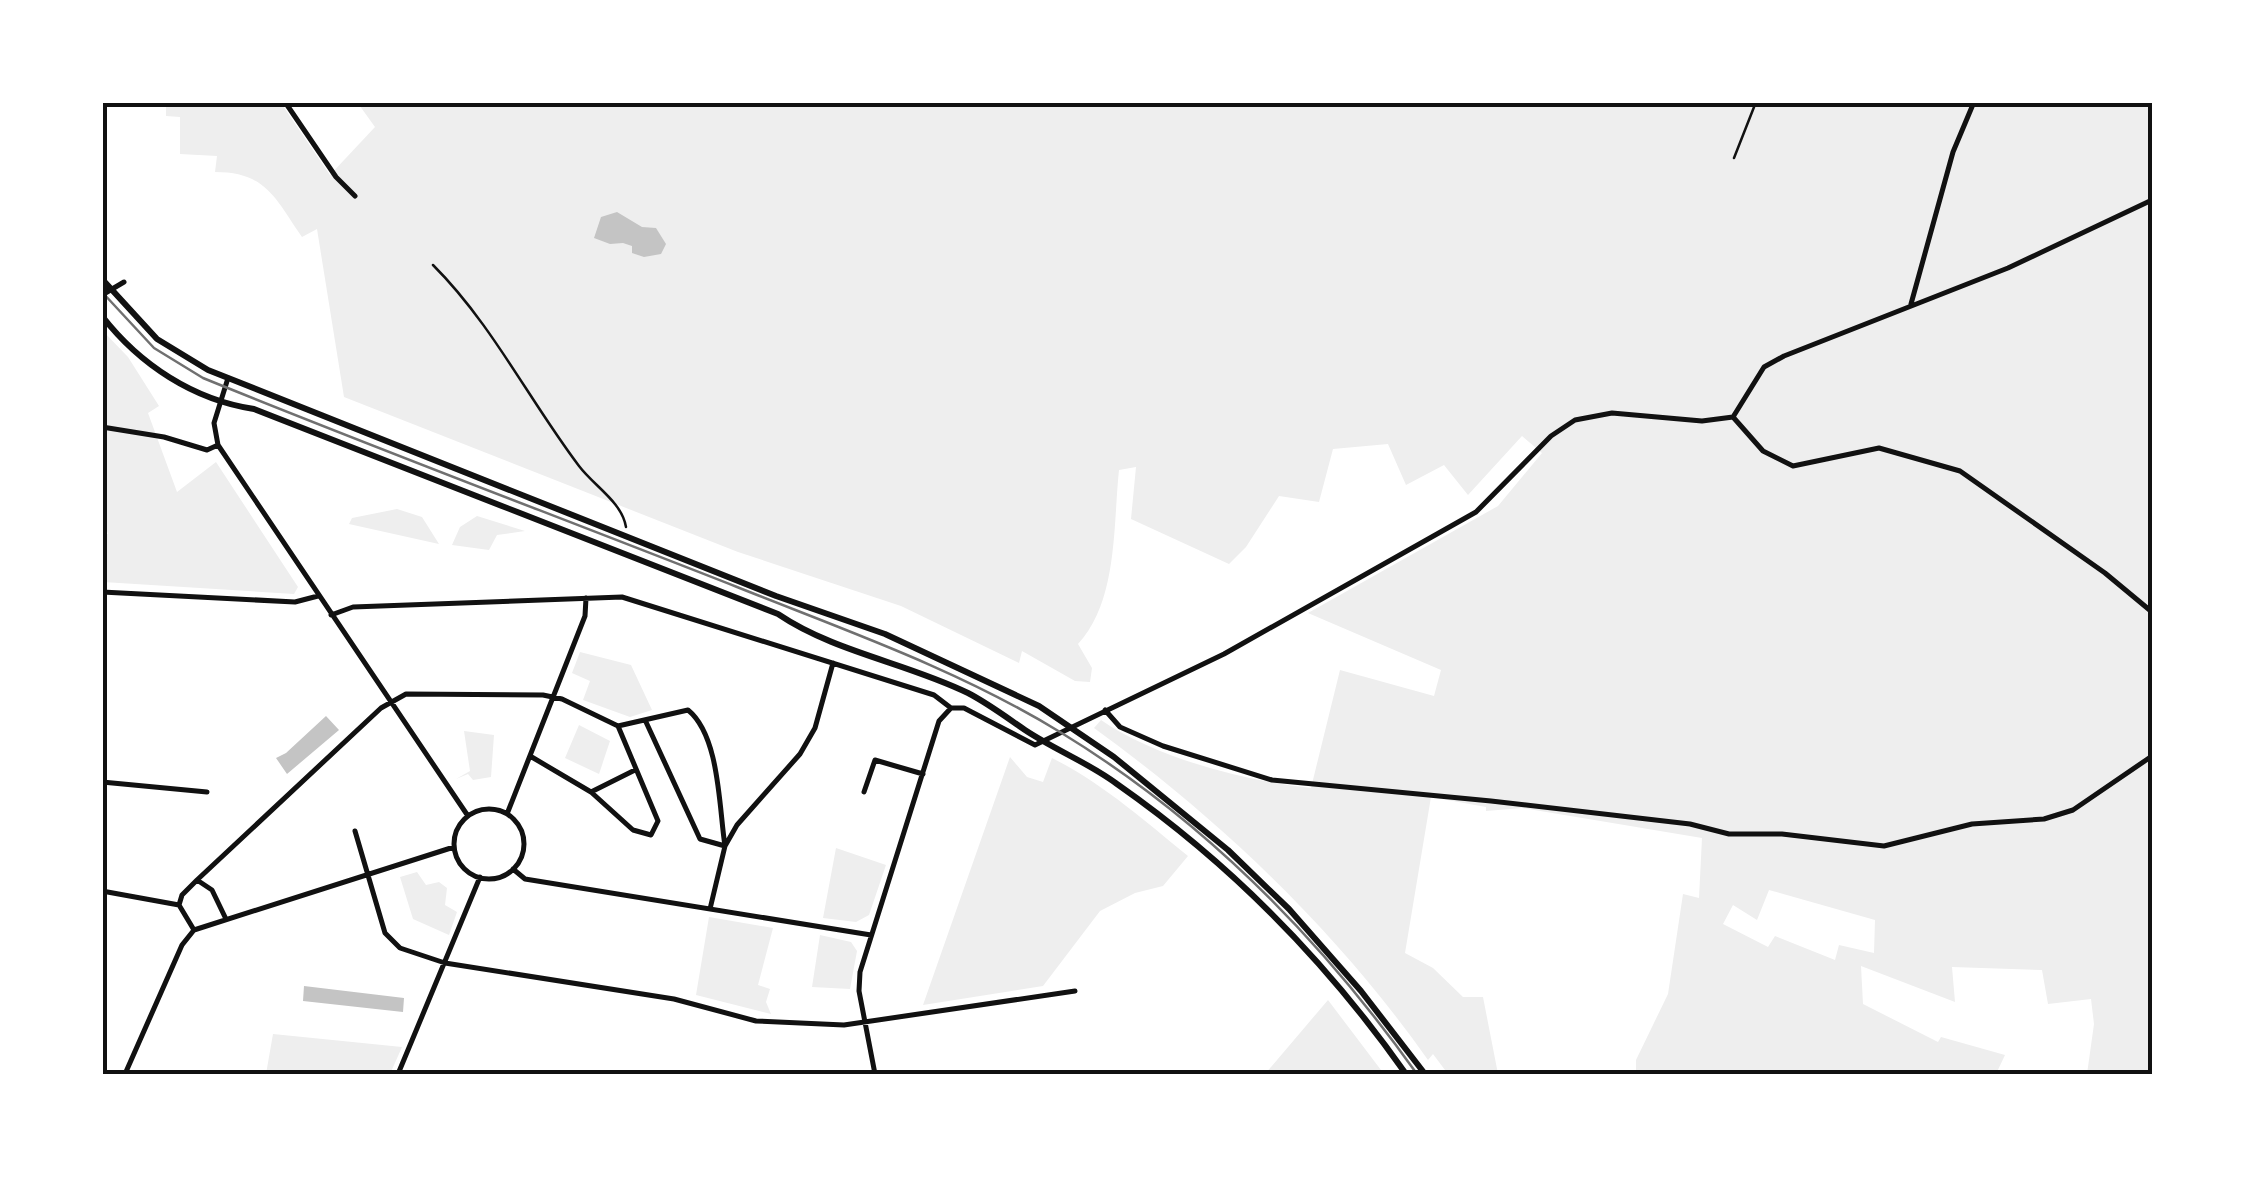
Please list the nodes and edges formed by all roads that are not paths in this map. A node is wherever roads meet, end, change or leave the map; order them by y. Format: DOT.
graph roads {
  1 [pos="285,102"];
  2 [pos="1974,102"];
  3 [pos="355,196"];
  4 [pos="2152,200"];
  5 [pos="102,279"];
  6 [pos="124,282"];
  7 [pos="106,292"];
  8 [pos="1911,304"];
  9 [pos="102,316"];
  10 [pos="228,378"];
  11 [pos="219,402"];
  12 [pos="1732,417"];
  13 [pos="102,427"];
  14 [pos="218,445"];
  15 [pos="102,592"];
  16 [pos="318,596"];
  17 [pos="586,598"];
  18 [pos="2152,612"];
  19 [pos="331,615"];
  20 [pos="834,662"];
  21 [pos="554,696"];
  22 [pos="390,702"];
  23 [pos="951,708"];
  24 [pos="1106,710"];
  25 [pos="646,722"];
  26 [pos="618,726"];
  27 [pos="1072,728"];
  28 [pos="1047,741"];
  29 [pos="530,756"];
  30 [pos="2152,756"];
  31 [pos="635,770"];
  32 [pos="922,774"];
  33 [pos="102,782"];
  34 [pos="206,792"];
  35 [pos="591,792"];
  36 [pos="864,792"];
  37 [pos="507,814"];
  38 [pos="468,816"];
  39 [pos="355,831"];
  40 [pos="725,846"];
  41 [pos="454,847"];
  42 [pos="514,869"];
  43 [pos="368,874"];
  44 [pos="480,878"];
  45 [pos="198,880"];
  46 [pos="102,891"];
  47 [pos="179,906"];
  48 [pos="710,909"];
  49 [pos="225,917"];
  50 [pos="194,930"];
  51 [pos="870,934"];
  52 [pos="444,964"];
  53 [pos="1074,991"];
  54 [pos="864,1024"];
  55 [pos="125,1074"];
  56 [pos="398,1074"];
  57 [pos="875,1074"];
  58 [pos="1406,1074"];
  59 [pos="1425,1074"];
  1 -- 3 [label="street"];
  2 -- 8 [label="street"];
  4 -- 8 [label="street"];
  5 -- 7 [label="main road"];
  6 -- 7 [label="street"];
  7 -- 10 [label="main road"];
  8 -- 12 [label="street"];
  9 -- 11 [label="main road"];
  10 -- 11 [label="street"];
  10 -- 27 [label="main road"];
  11 -- 14 [label="street"];
  11 -- 28 [label="main road"];
  12 -- 18 [label="street"];
  12 -- 24 [label="street"];
  13 -- 14 [label="street"];
  14 -- 16 [label="street"];
  15 -- 16 [label="street"];
  16 -- 19 [label="street"];
  17 -- 19 [label="street"];
  17 -- 20 [label="street"];
  17 -- 21 [label="street"];
  19 -- 22 [label="street"];
  20 -- 23 [label="street"];
  20 -- 40 [label="street"];
  21 -- 22 [label="street"];
  21 -- 26 [label="street"];
  21 -- 29 [label="street"];
  22 -- 38 [label="street"];
  22 -- 45 [label="street"];
  23 -- 28 [label="street"];
  23 -- 32 [label="street"];
  24 -- 27 [label="street"];
  24 -- 30 [label="street"];
  25 -- 26 [label="street"];
  25 -- 40 [label="street"];
  25 -- 40 [label="street"];
  26 -- 31 [label="street"];
  27 -- 28 [label="street"];
  27 -- 59 [label="main road"];
  28 -- 58 [label="main road"];
  29 -- 35 [label="street"];
  29 -- 37 [label="street"];
  31 -- 35 [label="street"];
  31 -- 35 [label="street"];
  32 -- 36 [label="street"];
  32 -- 51 [label="street"];
  33 -- 34 [label="street"];
  37 -- 38 [label="street"];
  37 -- 42 [label="street"];
  38 -- 41 [label="street"];
  39 -- 43 [label="street"];
  40 -- 48 [label="street"];
  41 -- 43 [label="street"];
  41 -- 44 [label="street"];
  42 -- 44 [label="street"];
  42 -- 48 [label="street"];
  43 -- 49 [label="street"];
  43 -- 52 [label="street"];
  44 -- 52 [label="street"];
  45 -- 47 [label="street"];
  45 -- 49 [label="street"];
  46 -- 47 [label="street"];
  47 -- 50 [label="street"];
  48 -- 51 [label="street"];
  49 -- 50 [label="street"];
  50 -- 55 [label="street"];
  51 -- 54 [label="street"];
  52 -- 54 [label="street"];
  52 -- 56 [label="street"];
  53 -- 54 [label="street"];
  54 -- 57 [label="street"];
}
